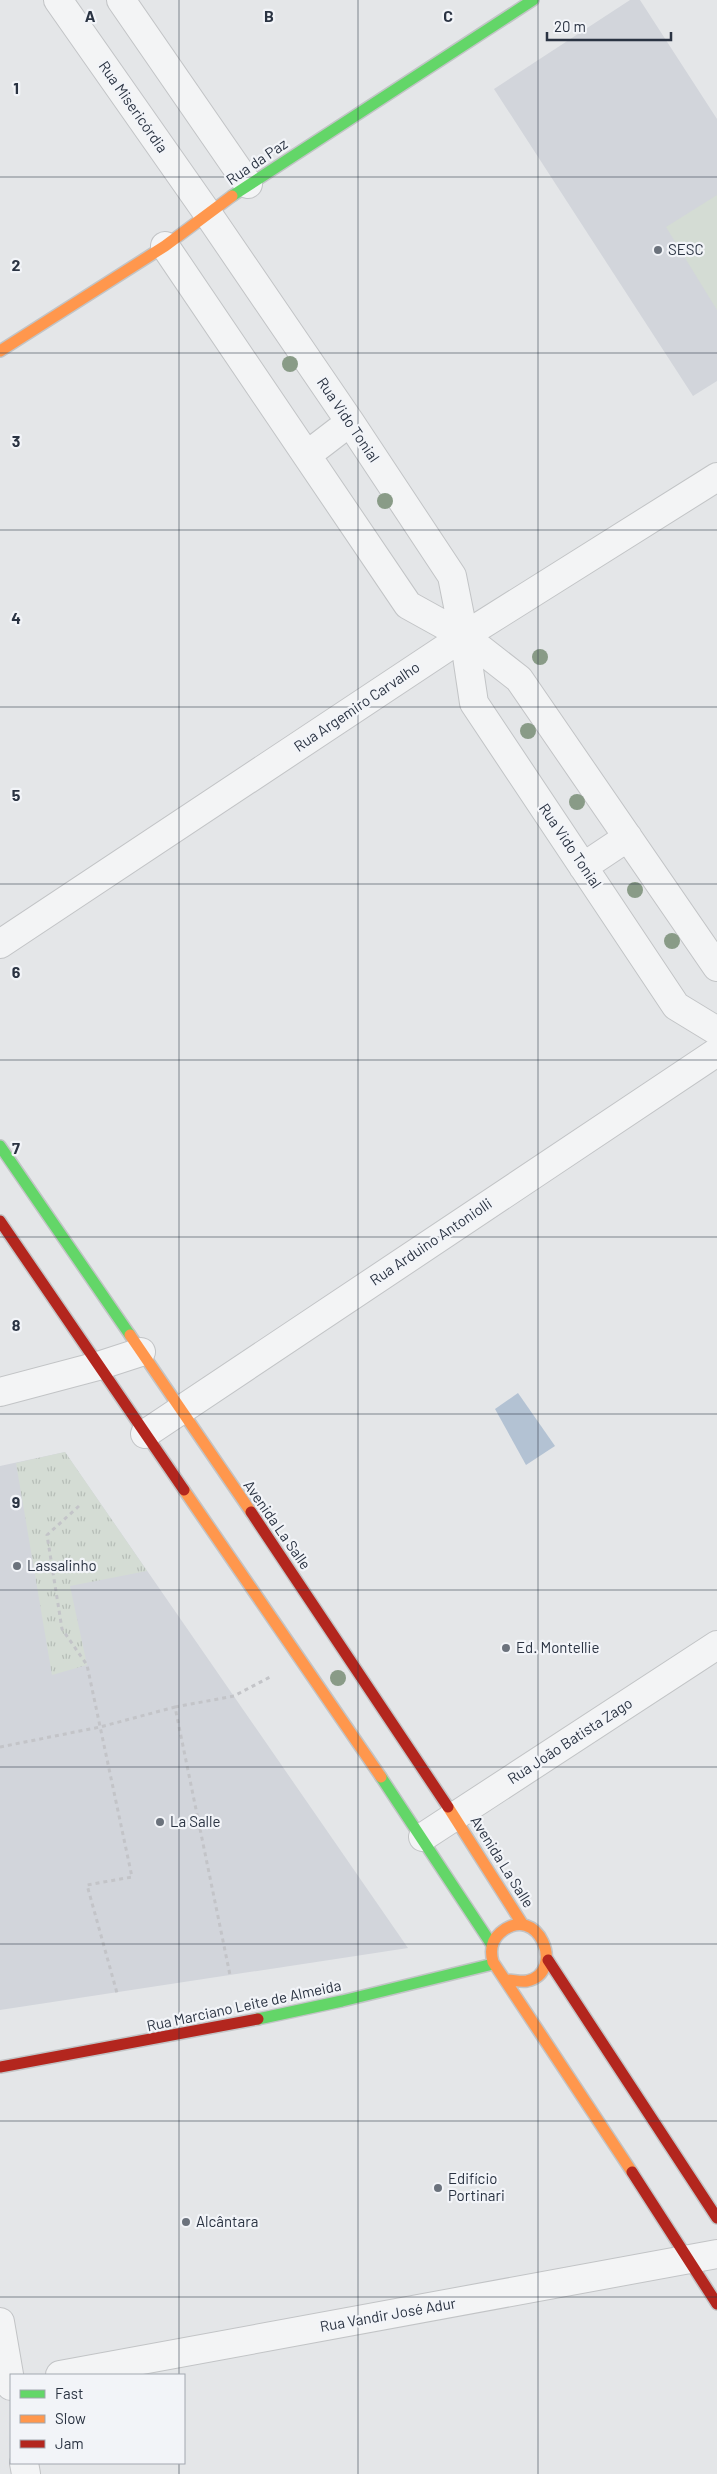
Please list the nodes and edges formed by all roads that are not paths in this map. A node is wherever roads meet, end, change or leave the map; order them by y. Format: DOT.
graph roads {
  1 [pos="121,0"];
  2 [pos="533,0"];
  3 [pos="63,2"];
  4 [pos="248,184"];
  5 [pos="208,214"];
  6 [pos="165,246"];
  7 [pos="0,351"];
  8 [pos="350,422"];
  9 [pos="307,455"];
  10 [pos="717,477"];
  11 [pos="464,636"];
  12 [pos="628,837"];
  13 [pos="583,867"];
  14 [pos="0,944"];
  15 [pos="717,967"];
  16 [pos="717,1031"];
  17 [pos="717,1052"];
  18 [pos="0,1146"];
  19 [pos="0,1221"];
  20 [pos="141,1352"];
  21 [pos="98,1366"];
  22 [pos="0,1392"];
  23 [pos="180,1410"];
  24 [pos="145,1434"];
  25 [pos="335,1635"];
  26 [pos="322,1645"];
  27 [pos="717,1646"];
  28 [pos="455,1816"];
  29 [pos="423,1837"];
  30 [pos="523,1925"];
  31 [pos="492,1945"];
  32 [pos="548,1960"];
  33 [pos="493,1964"];
  34 [pos="507,1980"];
  35 [pos="0,2068"];
  36 [pos="717,2218"];
  37 [pos="717,2254"];
  38 [pos="688,2260"];
  39 [pos="717,2304"];
  40 [pos="0,2322"];
  41 [pos="65,2374"];
  42 [pos="10,2379"];
  1 -- 4 [label="street"];
  2 -- 4 [label="main road, Rua da Paz"];
  3 -- 5 [label="street, Rua Misericórdia"];
  4 -- 5 [label="main road, Rua da Paz"];
  5 -- 6 [label="main road, Rua da Paz"];
  5 -- 8 [label="street, Rua Vido Tonial"];
  6 -- 7 [label="main road, Rua da Paz"];
  6 -- 9 [label="street"];
  8 -- 9 [label="street"];
  8 -- 11 [label="street, Rua Vido Tonial"];
  9 -- 11 [label="street"];
  10 -- 11 [label="street, Rua Argemiro Carvalho"];
  11 -- 12 [label="street"];
  11 -- 13 [label="street, Rua Vido Tonial"];
  11 -- 14 [label="street, Rua Argemiro Carvalho"];
  12 -- 13 [label="street"];
  12 -- 15 [label="street"];
  13 -- 16 [label="street, Rua Vido Tonial"];
  17 -- 23 [label="street, Rua Arduino Antoniolli"];
  18 -- 20 [label="main road, Avenida La Salle"];
  19 -- 21 [label="main road"];
  20 -- 21 [label="street"];
  20 -- 23 [label="main road, Avenida La Salle"];
  21 -- 22 [label="street"];
  21 -- 24 [label="main road"];
  23 -- 24 [label="street, Rua Arduino Antoniolli"];
  23 -- 25 [label="main road, Avenida La Salle"];
  24 -- 29 [label="main road"];
  25 -- 26 [label="main road"];
  25 -- 28 [label="main road, Avenida La Salle"];
  27 -- 28 [label="street, Rua João Batista Zago"];
  28 -- 29 [label="street, Rua João Batista Zago"];
  28 -- 30 [label="main road, Avenida La Salle"];
  29 -- 31 [label="main road"];
  30 -- 31 [label="main road"];
  30 -- 32 [label="main road"];
  31 -- 33 [label="main road"];
  32 -- 34 [label="main road"];
  32 -- 36 [label="main road"];
  33 -- 34 [label="main road"];
  33 -- 35 [label="main road, Rua Marciano Leite de Almeida"];
  34 -- 38 [label="main road"];
  37 -- 38 [label="street, Rua Vandir José Adur"];
  38 -- 39 [label="main road"];
  38 -- 41 [label="street, Rua Vandir José Adur"];
  40 -- 42 [label="street"];
}
